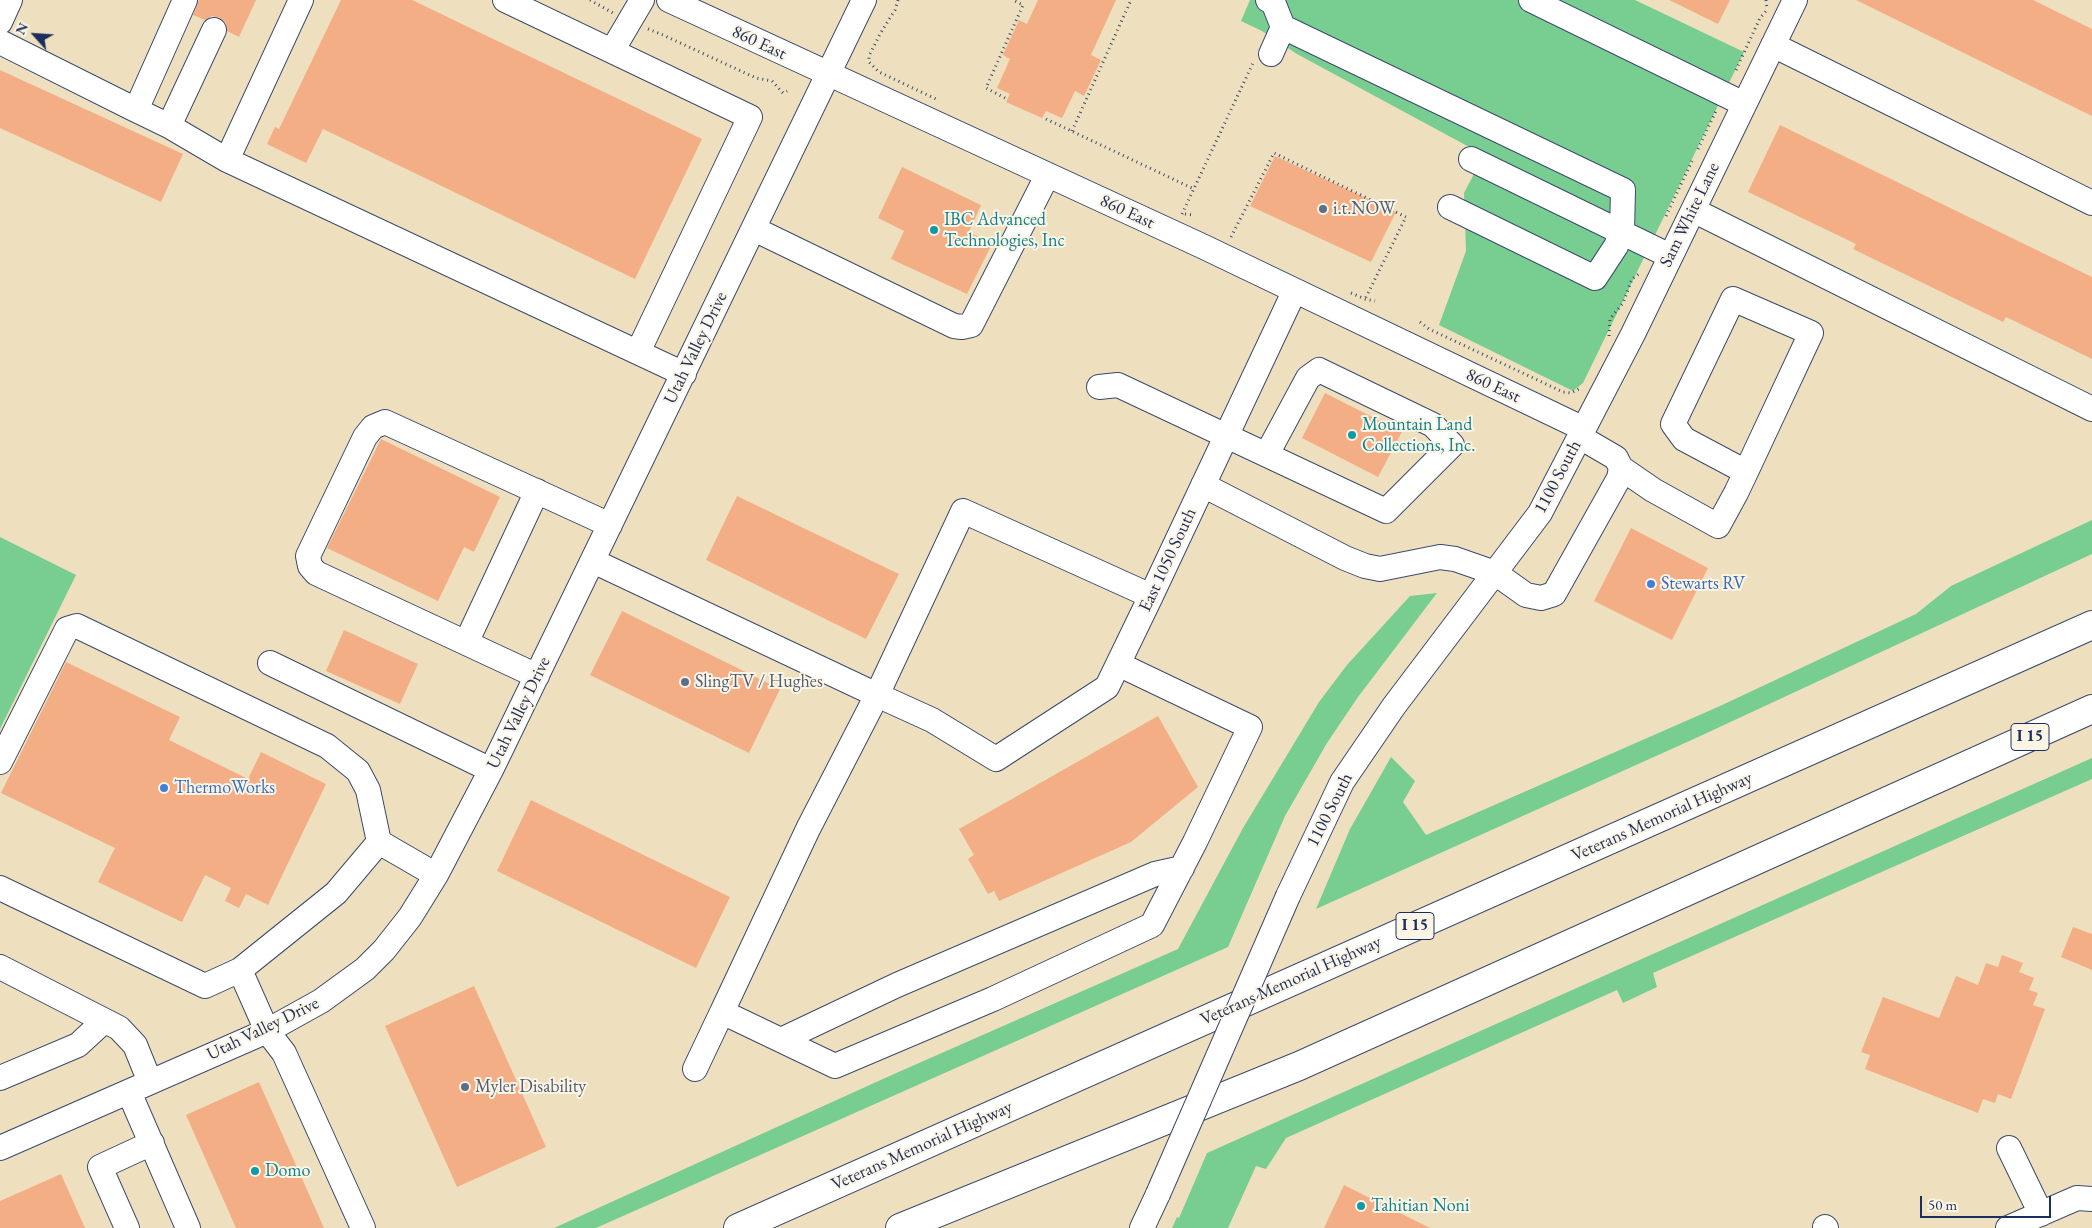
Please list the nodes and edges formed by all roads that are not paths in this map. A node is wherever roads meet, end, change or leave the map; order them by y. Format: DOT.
graph roads {
  1 [pos="10,0"];
  2 [pos="185,0"];
  3 [pos="301,0"];
  4 [pos="505,0"];
  5 [pos="642,0"];
  6 [pos="669,0"];
  7 [pos="864,0"];
  8 [pos="1268,0"];
  9 [pos="1531,0"];
  10 [pos="1795,0"];
  11 [pos="0,22"];
  12 [pos="1283,27"];
  13 [pos="214,30"];
  14 [pos="0,42"];
  15 [pos="1773,45"];
  16 [pos="612,51"];
  17 [pos="1264,54"];
  18 [pos="828,75"];
  19 [pos="1734,99"];
  20 [pos="136,110"];
  21 [pos="169,126"];
  22 [pos="1471,159"];
  23 [pos="227,160"];
  24 [pos="1047,176"];
  25 [pos="2092,203"];
  26 [pos="1450,207"];
  27 [pos="1693,210"];
  28 [pos="754,229"];
  29 [pos="1622,232"];
  30 [pos="1670,256"];
  31 [pos="1294,292"];
  32 [pos="638,352"];
  33 [pos="684,374"];
  34 [pos="1099,387"];
  35 [pos="2092,409"];
  36 [pos="1582,433"];
  37 [pos="1227,435"];
  38 [pos="1267,454"];
  39 [pos="1621,468"];
  40 [pos="1746,472"];
  41 [pos="1203,485"];
  42 [pos="537,490"];
  43 [pos="610,525"];
  44 [pos="593,561"];
  45 [pos="1495,573"];
  46 [pos="1151,596"];
  47 [pos="2092,625"];
  48 [pos="466,643"];
  49 [pos="270,662"];
  50 [pos="1118,664"];
  51 [pos="537,676"];
  52 [pos="877,695"];
  53 [pos="2092,709"];
  54 [pos="0,762"];
  55 [pos="491,770"];
  56 [pos="379,842"];
  57 [pos="1182,868"];
  58 [pos="436,875"];
  59 [pos="0,888"];
  60 [pos="0,967"];
  61 [pos="240,970"];
  62 [pos="722,1012"];
  63 [pos="104,1021"];
  64 [pos="267,1031"];
  65 [pos="781,1040"];
  66 [pos="695,1069"];
  67 [pos="0,1078"];
  68 [pos="139,1087"];
  69 [pos="152,1143"];
  70 [pos="0,1148"];
  71 [pos="2010,1148"];
  72 [pos="2092,1199"];
  73 [pos="2041,1214"];
  74 [pos="127,1228"];
  75 [pos="188,1228"];
  76 [pos="363,1228"];
  77 [pos="738,1228"];
  78 [pos="900,1228"];
  79 [pos="1142,1228"];
  80 [pos="2008,1228"];
  1 -- 11 [label="street"];
  2 -- 20 [label="street"];
  3 -- 23 [label="street"];
  4 -- 16 [label="street"];
  5 -- 16 [label="street"];
  6 -- 18 [label="street, 860 East"];
  7 -- 18 [label="street, Utah Valley Drive"];
  8 -- 12 [label="street"];
  9 -- 19 [label="street"];
  10 -- 15 [label="street, Sam White Lane"];
  12 -- 17 [label="street"];
  12 -- 29 [label="street"];
  13 -- 21 [label="street"];
  14 -- 20 [label="street"];
  15 -- 19 [label="street, Sam White Lane"];
  15 -- 25 [label="street"];
  16 -- 32 [label="street"];
  18 -- 24 [label="street, 860 East"];
  18 -- 28 [label="street, Utah Valley Drive"];
  19 -- 27 [label="street, Sam White Lane"];
  20 -- 21 [label="street"];
  21 -- 23 [label="street"];
  22 -- 29 [label="street"];
  23 -- 32 [label="street"];
  24 -- 28 [label="street"];
  24 -- 31 [label="street, 860 East"];
  26 -- 29 [label="street"];
  27 -- 30 [label="street, Sam White Lane"];
  27 -- 35 [label="street"];
  28 -- 33 [label="street, Utah Valley Drive"];
  29 -- 30 [label="street"];
  30 -- 36 [label="street, Sam White Lane"];
  31 -- 36 [label="street, 860 East"];
  31 -- 37 [label="street, East 1050 South"];
  32 -- 33 [label="street"];
  33 -- 43 [label="street, Utah Valley Drive"];
  34 -- 37 [label="street"];
  36 -- 39 [label="street, 860 East"];
  36 -- 45 [label="street, 1100 South"];
  37 -- 38 [label="street"];
  37 -- 41 [label="street, East 1050 South"];
  38 -- 38 [label="street"];
  39 -- 40 [label="street, 860 East"];
  39 -- 45 [label="street"];
  40 -- 40 [label="street"];
  41 -- 45 [label="street"];
  41 -- 46 [label="street, East 1050 South"];
  42 -- 43 [label="street"];
  42 -- 48 [label="street"];
  42 -- 48 [label="street"];
  43 -- 44 [label="street, Utah Valley Drive"];
  44 -- 51 [label="street, Utah Valley Drive"];
  44 -- 52 [label="street"];
  45 -- 79 [label="street, 1100 South, bridge"];
  46 -- 50 [label="street, East 1050 South"];
  46 -- 52 [label="street"];
  47 -- 77 [label="highway, Veterans Memorial Highway / I 15"];
  48 -- 51 [label="street"];
  49 -- 55 [label="street"];
  50 -- 52 [label="street, East 1050 South"];
  50 -- 57 [label="street"];
  51 -- 55 [label="street, Utah Valley Drive"];
  52 -- 62 [label="street"];
  53 -- 78 [label="highway, I 15"];
  54 -- 56 [label="street"];
  55 -- 58 [label="street, Utah Valley Drive"];
  56 -- 58 [label="street"];
  56 -- 61 [label="street"];
  57 -- 65 [label="street"];
  57 -- 65 [label="street"];
  58 -- 64 [label="street, Utah Valley Drive"];
  59 -- 61 [label="street"];
  60 -- 63 [label="street"];
  61 -- 64 [label="street"];
  62 -- 65 [label="street"];
  62 -- 66 [label="street"];
  63 -- 67 [label="street"];
  63 -- 68 [label="street"];
  64 -- 68 [label="street, Utah Valley Drive"];
  64 -- 76 [label="street"];
  68 -- 69 [label="street"];
  68 -- 70 [label="street, Utah Valley Drive"];
  69 -- 74 [label="street"];
  69 -- 75 [label="street"];
  71 -- 73 [label="street"];
  72 -- 73 [label="street"];
  73 -- 80 [label="street"];
}
